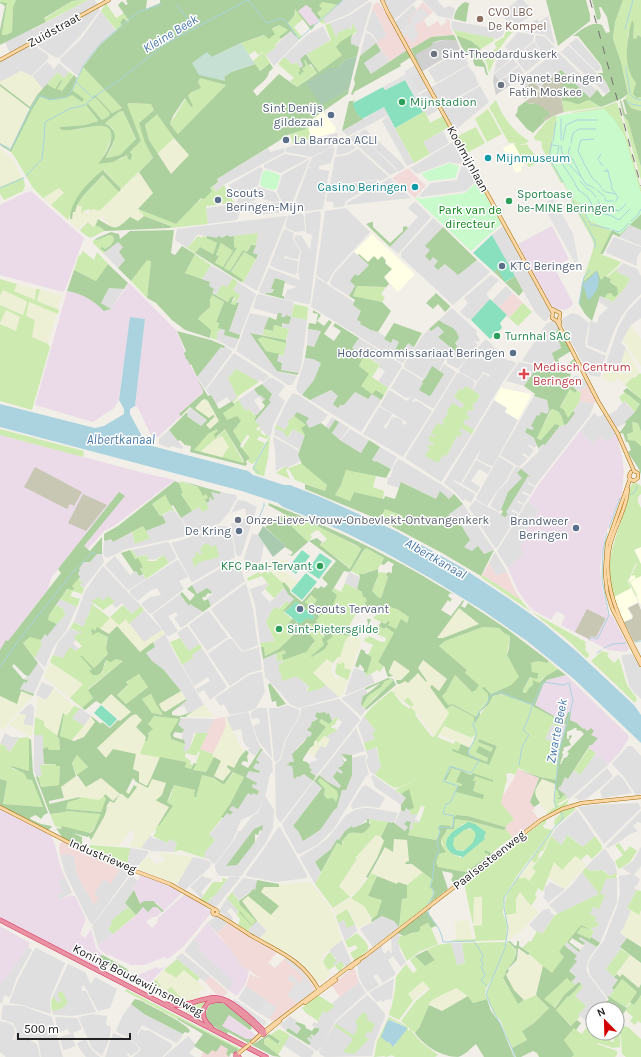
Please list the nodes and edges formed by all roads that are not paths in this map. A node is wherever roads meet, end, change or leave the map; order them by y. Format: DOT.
graph roads {
  1 [pos="109,0"];
  2 [pos="380,0"];
  3 [pos="0,60"];
  4 [pos="554,312"];
  5 [pos="557,319"];
  6 [pos="632,471"];
  7 [pos="631,480"];
  8 [pos="641,661"];
  9 [pos="641,665"];
  10 [pos="641,796"];
  11 [pos="0,807"];
  12 [pos="0,922"];
  13 [pos="365,956"];
  14 [pos="327,987"];
  15 [pos="319,990"];
  16 [pos="160,1002"];
  17 [pos="304,1004"];
  18 [pos="263,1033"];
  19 [pos="225,1036"];
  20 [pos="236,1056"];
  21 [pos="261,1057"];
  22 [pos="266,1057"];
  1 -- 3 [label="main road, Zuidstraat"];
  2 -- 4 [label="main road, Koolmijnlaan"];
  4 -- 5 [label="main road, Koolmijnlaan"];
  4 -- 5 [label="main road, Koolmijnlaan"];
  5 -- 6 [label="main road, Koolmijnlaan"];
  6 -- 7 [label="main road"];
  6 -- 7 [label="main road"];
  7 -- 8 [label="main road"];
  7 -- 9 [label="main road"];
  10 -- 13 [label="main road, Paalsesteenweg"];
  11 -- 15 [label="main road, Industrieweg"];
  12 -- 16 [label="highway, Koning Boudewijnsnelweg"];
  12 -- 21 [label="highway, Koning Boudewijnsnelweg"];
  13 -- 14 [label="main road, Paalsesteenweg"];
  13 -- 15 [label="main road, Paalsesteenweg"];
  14 -- 15 [label="main road, Paalsesteenweg"];
  14 -- 17 [label="main road, Paalsesteenweg"];
  15 -- 17 [label="main road, Paalsesteenweg"];
  15 -- 18 [label="main road, Paalsesteenweg"];
  16 -- 18 [label="highway"];
  16 -- 19 [label="highway, Koning Boudewijnsnelweg"];
  17 -- 18 [label="main road, Paalsesteenweg"];
  18 -- 19 [label="highway"];
  18 -- 20 [label="main road, Paalsesteenweg, bridge"];
  19 -- 22 [label="highway, Koning Boudewijnsnelweg"];
}
